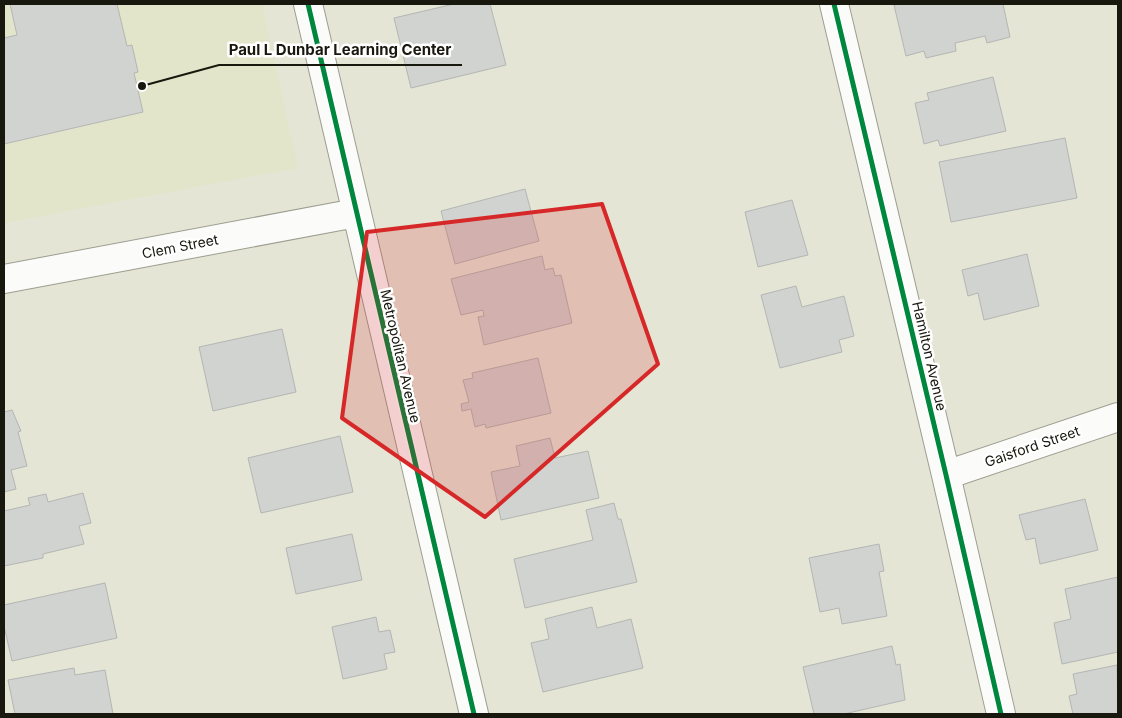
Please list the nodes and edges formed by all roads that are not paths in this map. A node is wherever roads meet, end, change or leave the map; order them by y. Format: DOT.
graph roads {
  1 [pos="308,4"];
  2 [pos="834,4"];
  3 [pos="356,213"];
  4 [pos="4,279"];
  5 [pos="1118,417"];
  6 [pos="946,475"];
  7 [pos="474,714"];
  8 [pos="1001,714"];
  1 -- 3 [label="street, Metropolitan Avenue"];
  2 -- 6 [label="street, Hamilton Avenue"];
  3 -- 4 [label="street, Clem Street"];
  3 -- 7 [label="street, Metropolitan Avenue"];
  5 -- 6 [label="street, Gaisford Street"];
  6 -- 8 [label="street, Hamilton Avenue"];
}
